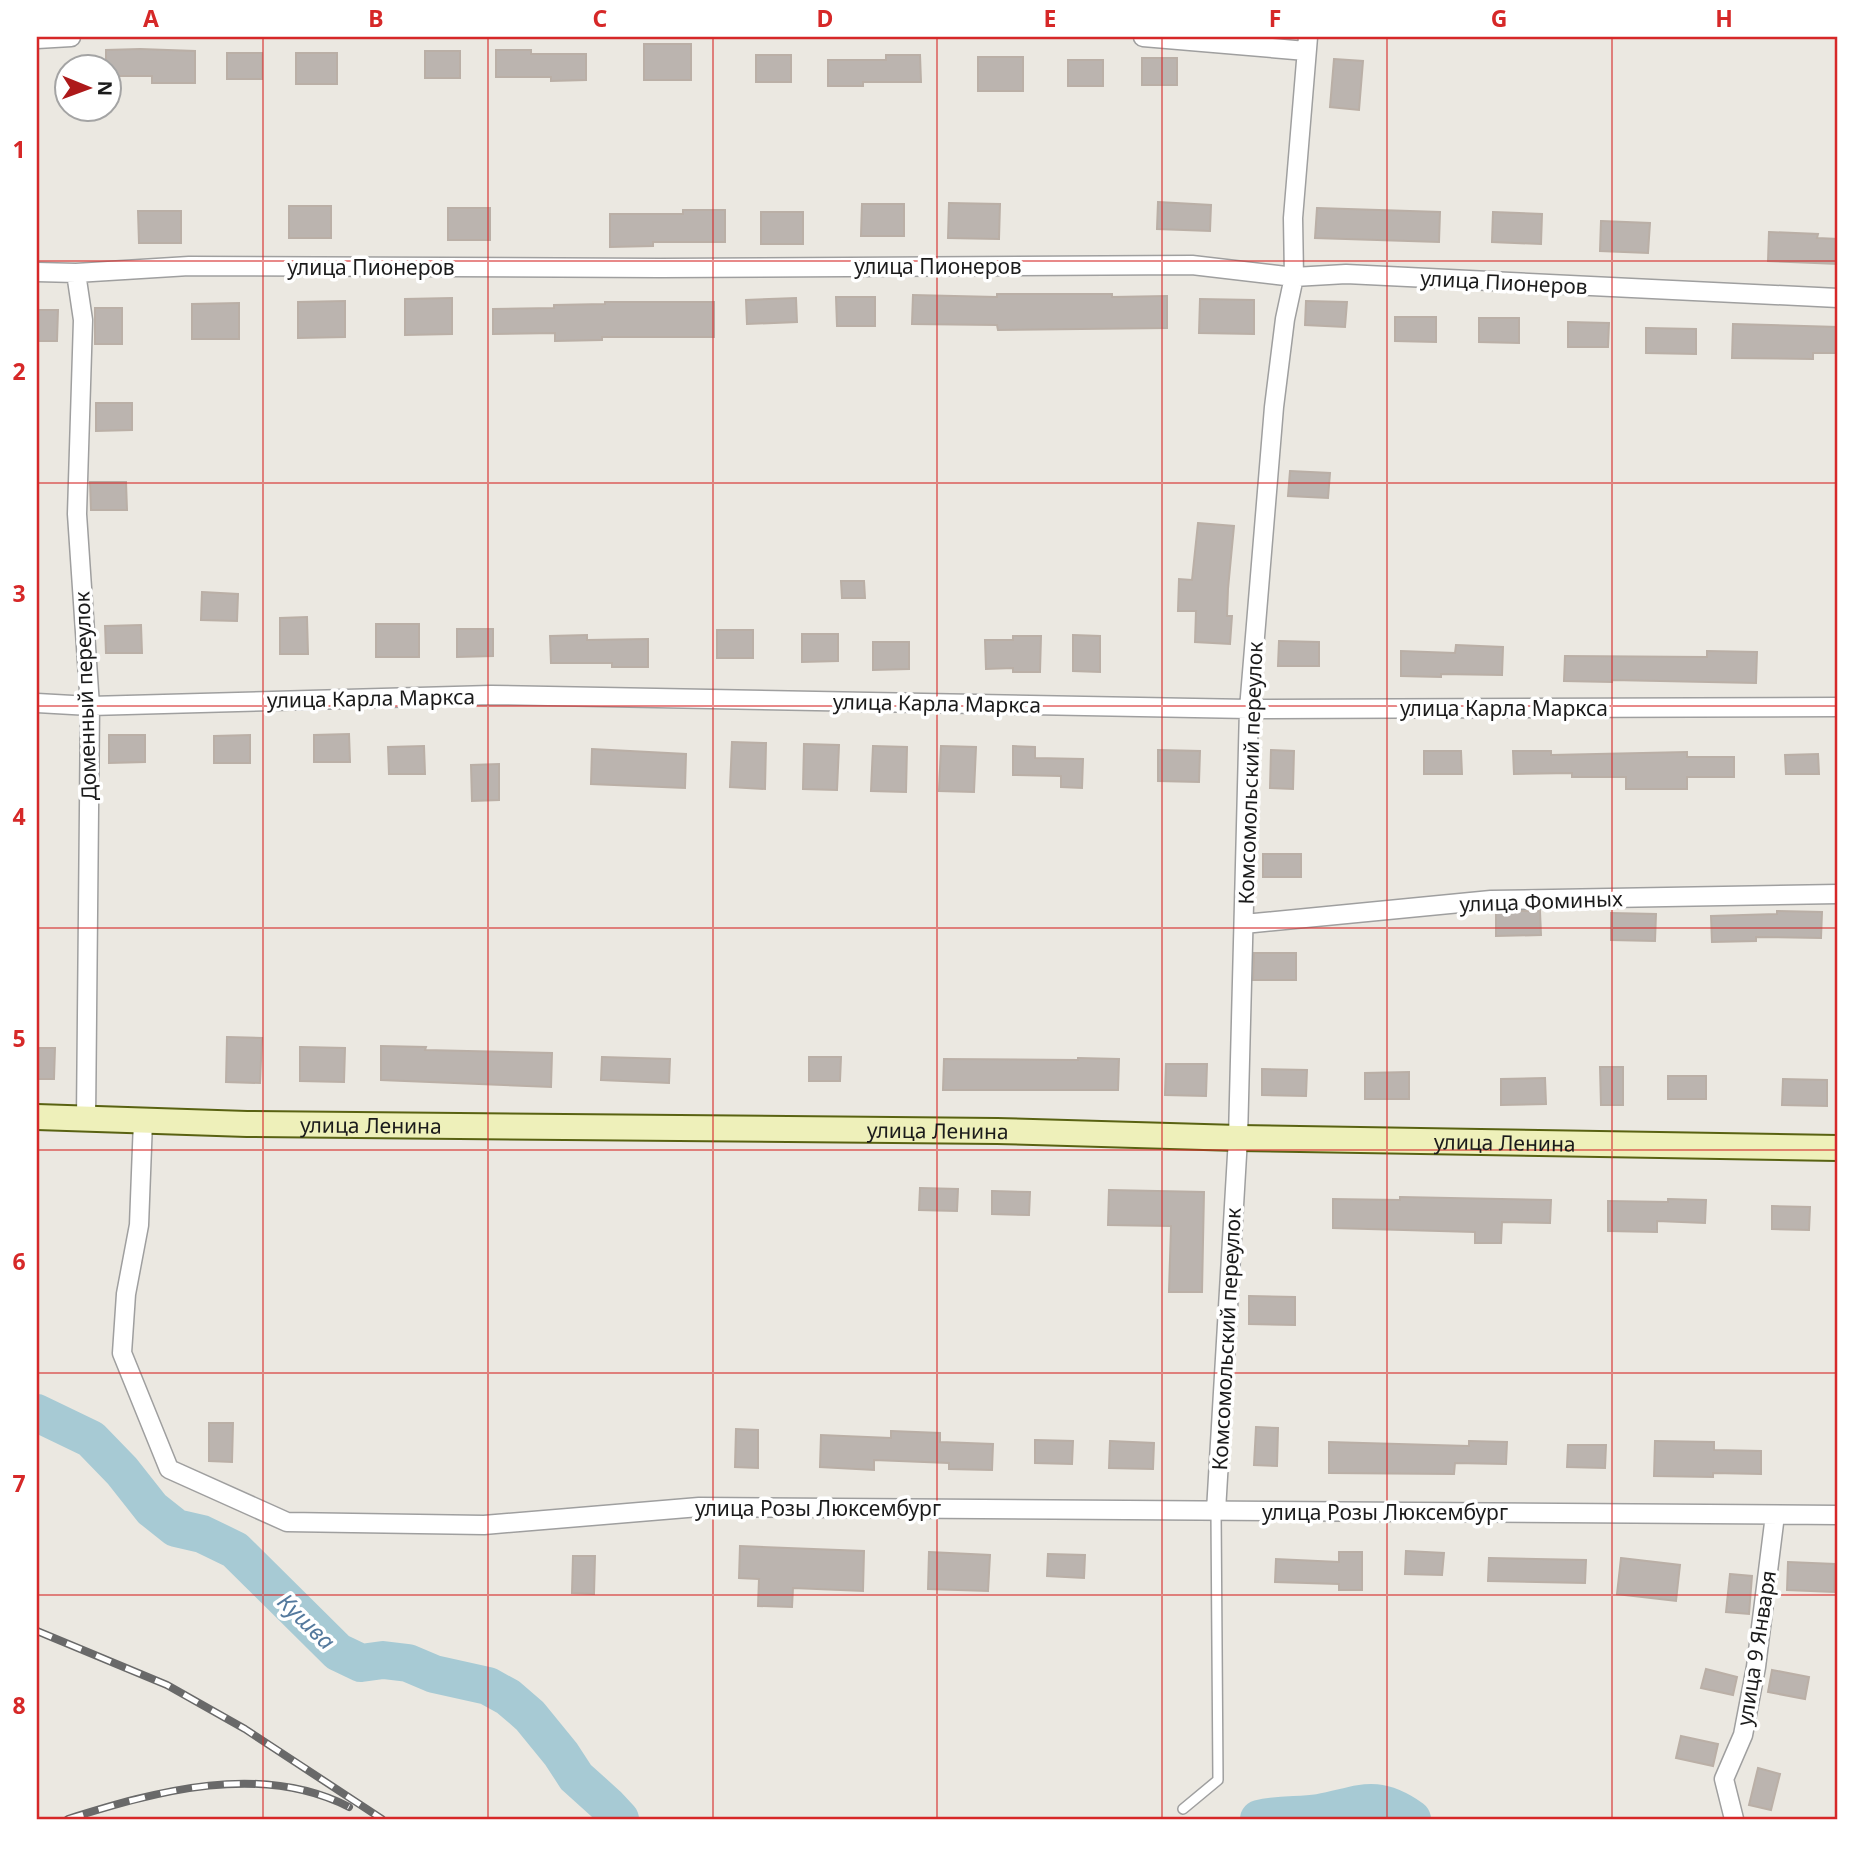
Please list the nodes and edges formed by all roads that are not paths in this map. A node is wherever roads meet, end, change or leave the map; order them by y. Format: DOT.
graph roads {
  1 [pos="71,37"];
  2 [pos="1143,37"];
  3 [pos="37,39"];
  4 [pos="1307,44"];
  5 [pos="37,272"];
  6 [pos="76,274"];
  7 [pos="1294,277"];
  8 [pos="1838,298"];
  9 [pos="37,703"];
  10 [pos="90,706"];
  11 [pos="1838,707"];
  12 [pos="1250,709"];
  13 [pos="1838,894"];
  14 [pos="1244,924"];
  15 [pos="37,1117"];
  16 [pos="86,1119"];
  17 [pos="143,1121"];
  18 [pos="1238,1138"];
  19 [pos="1838,1148"];
  20 [pos="1216,1511"];
  21 [pos="1775,1515"];
  22 [pos="1838,1515"];
  23 [pos="1183,1809"];
  24 [pos="1734,1819"];
  1 -- 3 [label="street"];
  2 -- 4 [label="street"];
  4 -- 7 [label="street, Комсомольский переулок"];
  5 -- 6 [label="street, улица Пионеров"];
  6 -- 7 [label="street, улица Пионеров"];
  6 -- 10 [label="street, Доменный переулок"];
  7 -- 8 [label="street, улица Пионеров"];
  7 -- 12 [label="street, Комсомольский переулок"];
  9 -- 10 [label="street, улица Карла Маркса"];
  10 -- 12 [label="street, улица Карла Маркса"];
  10 -- 16 [label="street, Доменный переулок"];
  11 -- 12 [label="street, улица Карла Маркса"];
  12 -- 14 [label="street, Комсомольский переулок"];
  13 -- 14 [label="street, улица Фоминых"];
  14 -- 18 [label="street, Комсомольский переулок"];
  15 -- 16 [label="main road, улица Ленина"];
  16 -- 17 [label="main road, улица Ленина"];
  17 -- 18 [label="main road, улица Ленина"];
  17 -- 20 [label="street, улица Розы Люксембург"];
  18 -- 19 [label="main road, улица Ленина"];
  18 -- 20 [label="street, Комсомольский переулок"];
  20 -- 21 [label="street, улица Розы Люксембург"];
  20 -- 23 [label="lane"];
  21 -- 22 [label="street, улица Розы Люксембург"];
  21 -- 24 [label="street, улица 9 Января"];
}
